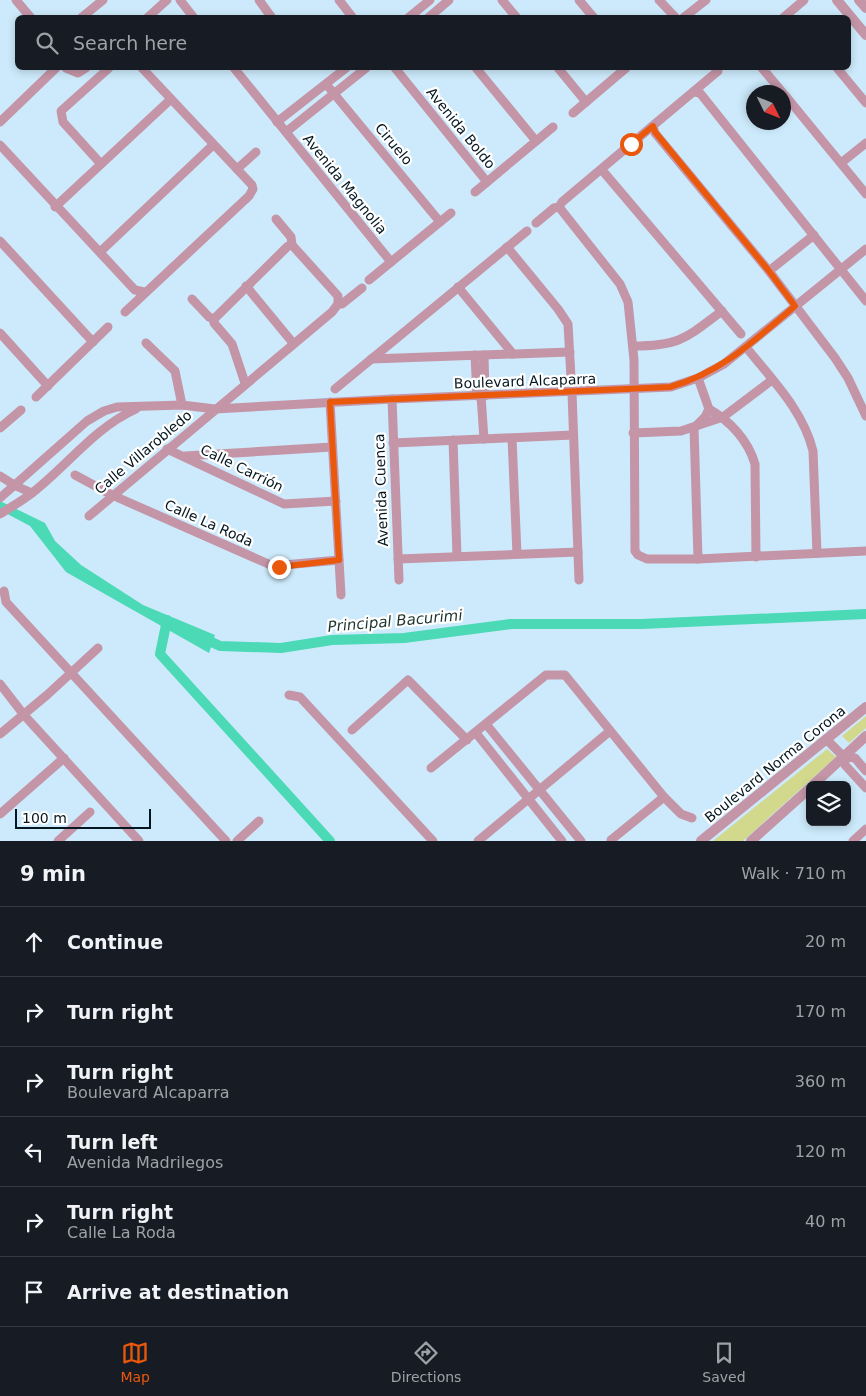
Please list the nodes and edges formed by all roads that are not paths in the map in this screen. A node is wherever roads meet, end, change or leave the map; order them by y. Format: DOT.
graph roads {
  1 [pos="16,0"];
  2 [pos="103,0"];
  3 [pos="167,0"];
  4 [pos="180,0"];
  5 [pos="259,0"];
  6 [pos="339,0"];
  7 [pos="449,0"];
  8 [pos="502,0"];
  9 [pos="579,0"];
  10 [pos="659,0"];
  11 [pos="706,0"];
  12 [pos="804,0"];
  13 [pos="838,0"];
  14 [pos="427,2"];
  15 [pos="794,14"];
  16 [pos="28,15"];
  17 [pos="85,15"];
  18 [pos="150,15"];
  19 [pos="192,15"];
  20 [pos="270,15"];
  21 [pos="351,15"];
  22 [pos="412,15"];
  23 [pos="432,15"];
  24 [pos="433,15"];
  25 [pos="514,15"];
  26 [pos="592,15"];
  27 [pos="673,15"];
  28 [pos="687,15"];
  29 [pos="850,15"];
  30 [pos="851,16"];
  31 [pos="866,35"];
  32 [pos="54,70"];
  33 [pos="71,70"];
  34 [pos="83,70"];
  35 [pos="107,70"];
  36 [pos="144,70"];
  37 [pos="236,70"];
  38 [pos="344,70"];
  39 [pos="363,70"];
  40 [pos="397,70"];
  41 [pos="478,70"];
  42 [pos="560,70"];
  43 [pos="624,70"];
  44 [pos="764,70"];
  45 [pos="839,70"];
  46 [pos="718,71"];
  47 [pos="326,84"];
  48 [pos="776,85"];
  49 [pos="695,92"];
  50 [pos="334,93"];
  51 [pos="171,99"];
  52 [pos="586,102"];
  53 [pos="791,103"];
  54 [pos="866,104"];
  55 [pos="573,113"];
  56 [pos="0,122"];
  57 [pos="277,122"];
  58 [pos="653,126"];
  59 [pos="553,127"];
  60 [pos="286,132"];
  61 [pos="536,141"];
  62 [pos="866,143"];
  63 [pos="0,145"];
  64 [pos="213,145"];
  65 [pos="256,152"];
  66 [pos="840,163"];
  67 [pos="100,164"];
  68 [pos="237,169"];
  69 [pos="602,170"];
  70 [pos="487,182"];
  71 [pos="475,192"];
  72 [pos="866,194"];
  73 [pos="55,207"];
  74 [pos="559,207"];
  75 [pos="452,212"];
  76 [pos="276,219"];
  77 [pos="440,222"];
  78 [pos="536,223"];
  79 [pos="527,231"];
  80 [pos="814,235"];
  81 [pos="0,241"];
  82 [pos="292,245"];
  83 [pos="507,247"];
  84 [pos="866,249"];
  85 [pos="100,252"];
  86 [pos="391,262"];
  87 [pos="841,269"];
  88 [pos="769,271"];
  89 [pos="369,280"];
  90 [pos="246,286"];
  91 [pos="458,287"];
  92 [pos="362,288"];
  93 [pos="144,292"];
  94 [pos="192,299"];
  95 [pos="866,301"];
  96 [pos="338,304"];
  97 [pos="795,306"];
  98 [pos="722,311"];
  99 [pos="125,312"];
  100 [pos="214,319"];
  101 [pos="108,327"];
  102 [pos="0,333"];
  103 [pos="741,334"];
  104 [pos="93,342"];
  105 [pos="146,343"];
  106 [pos="293,343"];
  107 [pos="633,346"];
  108 [pos="746,347"];
  109 [pos="570,352"];
  110 [pos="513,354"];
  111 [pos="480,355"];
  112 [pos="371,359"];
  113 [pos="571,378"];
  114 [pos="698,378"];
  115 [pos="772,380"];
  116 [pos="245,383"];
  117 [pos="48,386"];
  118 [pos="335,389"];
  119 [pos="633,390"];
  120 [pos="572,393"];
  121 [pos="481,396"];
  122 [pos="36,397"];
  123 [pos="392,399"];
  124 [pos="330,402"];
  125 [pos="182,405"];
  126 [pos="139,408"];
  127 [pos="709,408"];
  128 [pos="214,409"];
  129 [pos="22,410"];
  130 [pos="866,416"];
  131 [pos="723,417"];
  132 [pos="1,425"];
  133 [pos="694,428"];
  134 [pos="633,433"];
  135 [pos="573,435"];
  136 [pos="512,438"];
  137 [pos="484,439"];
  138 [pos="453,440"];
  139 [pos="393,443"];
  140 [pos="332,447"];
  141 [pos="167,449"];
  142 [pos="184,456"];
  143 [pos="75,475"];
  144 [pos="0,476"];
  145 [pos="13,489"];
  146 [pos="28,495"];
  147 [pos="112,495"];
  148 [pos="0,498"];
  149 [pos="336,501"];
  150 [pos="0,514"];
  151 [pos="89,516"];
  152 [pos="866,551"];
  153 [pos="578,552"];
  154 [pos="817,553"];
  155 [pos="517,554"];
  156 [pos="457,556"];
  157 [pos="756,557"];
  158 [pos="398,559"];
  159 [pos="698,559"];
  160 [pos="339,560"];
  161 [pos="398,580"];
  162 [pos="579,580"];
  163 [pos="4,591"];
  164 [pos="342,595"];
  165 [pos="98,648"];
  166 [pos="70,674"];
  167 [pos="0,684"];
  168 [pos="289,695"];
  169 [pos="866,707"];
  170 [pos="24,715"];
  171 [pos="486,724"];
  172 [pos="352,730"];
  173 [pos="610,731"];
  174 [pos="476,733"];
  175 [pos="0,734"];
  176 [pos="866,736"];
  177 [pos="466,740"];
  178 [pos="827,740"];
  179 [pos="844,756"];
  180 [pos="64,758"];
  181 [pos="431,768"];
  182 [pos="866,771"];
  183 [pos="817,781"];
  184 [pos="866,788"];
  185 [pos="537,790"];
  186 [pos="806,792"];
  187 [pos="664,797"];
  188 [pos="528,798"];
  189 [pos="90,812"];
  190 [pos="0,814"];
  191 [pos="692,818"];
  192 [pos="259,821"];
  193 [pos="866,829"];
  194 [pos="611,840"];
  195 [pos="58,841"];
  196 [pos="139,841"];
  197 [pos="226,841"];
  198 [pos="237,841"];
  199 [pos="433,841"];
  200 [pos="478,841"];
  201 [pos="562,841"];
  202 [pos="581,841"];
  203 [pos="702,841"];
  204 [pos="751,841"];
  205 [pos="853,841"];
  1 -- 16 [label="street"];
  2 -- 17 [label="street"];
  3 -- 18 [label="street"];
  4 -- 19 [label="street"];
  5 -- 20 [label="street"];
  6 -- 21 [label="street"];
  7 -- 24 [label="street"];
  8 -- 25 [label="street"];
  9 -- 26 [label="street"];
  10 -- 27 [label="street"];
  11 -- 28 [label="street"];
  12 -- 15 [label="street"];
  13 -- 29 [label="street"];
  14 -- 22 [label="street"];
  14 -- 23 [label="street"];
  30 -- 31 [label="street"];
  32 -- 56 [label="street"];
  33 -- 34 [label="street"];
  35 -- 67 [label="street"];
  36 -- 51 [label="street"];
  37 -- 57 [label="street, Avenida Magnolia"];
  38 -- 47 [label="street"];
  39 -- 50 [label="street"];
  40 -- 70 [label="street, Avenida Boldo"];
  41 -- 61 [label="street"];
  42 -- 52 [label="street"];
  43 -- 52 [label="street"];
  44 -- 48 [label="street"];
  45 -- 54 [label="street"];
  46 -- 49 [label="street"];
  47 -- 50 [label="street, Ciruelo"];
  47 -- 57 [label="street"];
  49 -- 58 [label="street"];
  49 -- 80 [label="street"];
  50 -- 60 [label="street"];
  50 -- 77 [label="street, Ciruelo"];
  51 -- 64 [label="street"];
  51 -- 67 [label="street"];
  52 -- 55 [label="street"];
  53 -- 66 [label="street"];
  57 -- 60 [label="street, Avenida Magnolia"];
  58 -- 69 [label="street"];
  58 -- 88 [label="street"];
  59 -- 61 [label="street"];
  60 -- 86 [label="street, Avenida Magnolia"];
  61 -- 70 [label="street"];
  62 -- 66 [label="street"];
  63 -- 73 [label="street"];
  64 -- 68 [label="street"];
  64 -- 85 [label="street"];
  65 -- 68 [label="street"];
  66 -- 72 [label="street"];
  67 -- 73 [label="street"];
  68 -- 93 [label="street"];
  69 -- 74 [label="street"];
  69 -- 98 [label="street"];
  70 -- 71 [label="street"];
  73 -- 85 [label="street"];
  74 -- 78 [label="street"];
  74 -- 107 [label="street"];
  75 -- 77 [label="street"];
  76 -- 82 [label="street"];
  77 -- 86 [label="street"];
  79 -- 83 [label="street"];
  80 -- 87 [label="street"];
  80 -- 88 [label="street"];
  81 -- 104 [label="street"];
  82 -- 90 [label="street"];
  82 -- 96 [label="street"];
  83 -- 91 [label="street"];
  83 -- 109 [label="street"];
  84 -- 87 [label="street, Boulevard Alcaparra"];
  85 -- 93 [label="street"];
  86 -- 89 [label="street"];
  87 -- 95 [label="street"];
  87 -- 97 [label="street, Boulevard Alcaparra"];
  88 -- 97 [label="street"];
  90 -- 100 [label="street"];
  90 -- 106 [label="street"];
  91 -- 110 [label="street"];
  91 -- 112 [label="street"];
  92 -- 96 [label="street, Calle Villarobledo"];
  93 -- 99 [label="street"];
  94 -- 100 [label="street"];
  96 -- 106 [label="street, Calle Villarobledo"];
  97 -- 108 [label="street, Boulevard Alcaparra"];
  97 -- 130 [label="street"];
  98 -- 103 [label="street"];
  98 -- 107 [label="street"];
  100 -- 116 [label="street"];
  101 -- 104 [label="street"];
  102 -- 117 [label="street"];
  104 -- 117 [label="street"];
  105 -- 125 [label="street"];
  106 -- 116 [label="street, Calle Villarobledo"];
  107 -- 119 [label="street"];
  108 -- 114 [label="street, Boulevard Alcaparra"];
  108 -- 115 [label="street"];
  109 -- 110 [label="street"];
  109 -- 113 [label="street"];
  110 -- 111 [label="street"];
  111 -- 112 [label="street"];
  111 -- 121 [label="street"];
  112 -- 118 [label="street"];
  114 -- 119 [label="street, Boulevard Alcaparra"];
  114 -- 127 [label="street"];
  115 -- 131 [label="street"];
  115 -- 154 [label="street"];
  116 -- 128 [label="street, Calle Villarobledo"];
  117 -- 122 [label="street"];
  119 -- 120 [label="street, Boulevard Alcaparra"];
  119 -- 134 [label="street"];
  120 -- 121 [label="street, Boulevard Alcaparra"];
  120 -- 135 [label="street"];
  121 -- 123 [label="street, Boulevard Alcaparra"];
  121 -- 137 [label="street"];
  123 -- 124 [label="street, Boulevard Alcaparra"];
  123 -- 139 [label="street, Avenida Cuenca"];
  124 -- 128 [label="street, Boulevard Alcaparra"];
  124 -- 140 [label="street"];
  125 -- 126 [label="street, Boulevard Alcaparra"];
  125 -- 128 [label="street, Boulevard Alcaparra"];
  126 -- 145 [label="street, Boulevard Alcaparra"];
  126 -- 146 [label="street, Boulevard Alcaparra"];
  127 -- 131 [label="street"];
  127 -- 133 [label="street"];
  128 -- 141 [label="street, Calle Villarobledo"];
  129 -- 132 [label="street"];
  131 -- 133 [label="street"];
  131 -- 157 [label="street"];
  133 -- 134 [label="street"];
  133 -- 159 [label="street"];
  134 -- 159 [label="street"];
  135 -- 136 [label="street"];
  135 -- 153 [label="street"];
  136 -- 137 [label="street"];
  136 -- 155 [label="street"];
  137 -- 138 [label="street"];
  138 -- 139 [label="street"];
  138 -- 156 [label="street"];
  139 -- 158 [label="street, Avenida Cuenca"];
  140 -- 142 [label="street"];
  140 -- 149 [label="street"];
  141 -- 142 [label="street, Calle Carrión"];
  141 -- 147 [label="street, Calle Villarobledo"];
  142 -- 149 [label="street, Calle Carrión"];
  143 -- 147 [label="street, Calle La Roda"];
  144 -- 145 [label="street"];
  145 -- 146 [label="street"];
  145 -- 148 [label="street, Boulevard Alcaparra"];
  146 -- 150 [label="street, Boulevard Alcaparra"];
  147 -- 151 [label="street, Calle Villarobledo"];
  147 -- 160 [label="street, Calle La Roda"];
  149 -- 160 [label="street"];
  152 -- 154 [label="street"];
  153 -- 155 [label="street"];
  153 -- 162 [label="street"];
  154 -- 157 [label="street"];
  155 -- 156 [label="street"];
  156 -- 158 [label="street"];
  157 -- 159 [label="street"];
  158 -- 161 [label="street, Avenida Cuenca"];
  160 -- 164 [label="street"];
  163 -- 166 [label="street"];
  165 -- 166 [label="street"];
  166 -- 170 [label="street"];
  166 -- 197 [label="street"];
  167 -- 170 [label="street"];
  168 -- 199 [label="street"];
  169 -- 178 [label="street, Boulevard Norma Corona"];
  170 -- 175 [label="street"];
  170 -- 180 [label="street"];
  171 -- 173 [label="street"];
  171 -- 174 [label="street"];
  171 -- 185 [label="street"];
  172 -- 177 [label="street"];
  173 -- 185 [label="street"];
  173 -- 187 [label="street"];
  174 -- 177 [label="street"];
  174 -- 188 [label="street"];
  176 -- 179 [label="street"];
  177 -- 181 [label="street"];
  178 -- 179 [label="street"];
  178 -- 203 [label="street, Boulevard Norma Corona"];
  179 -- 182 [label="street"];
  179 -- 183 [label="street"];
  179 -- 184 [label="street"];
  180 -- 190 [label="street"];
  180 -- 196 [label="street"];
  185 -- 188 [label="street"];
  185 -- 202 [label="street"];
  186 -- 204 [label="street"];
  187 -- 191 [label="street"];
  187 -- 194 [label="street"];
  188 -- 200 [label="street"];
  188 -- 201 [label="street"];
  189 -- 195 [label="street"];
  192 -- 198 [label="street"];
  193 -- 205 [label="street"];
}
